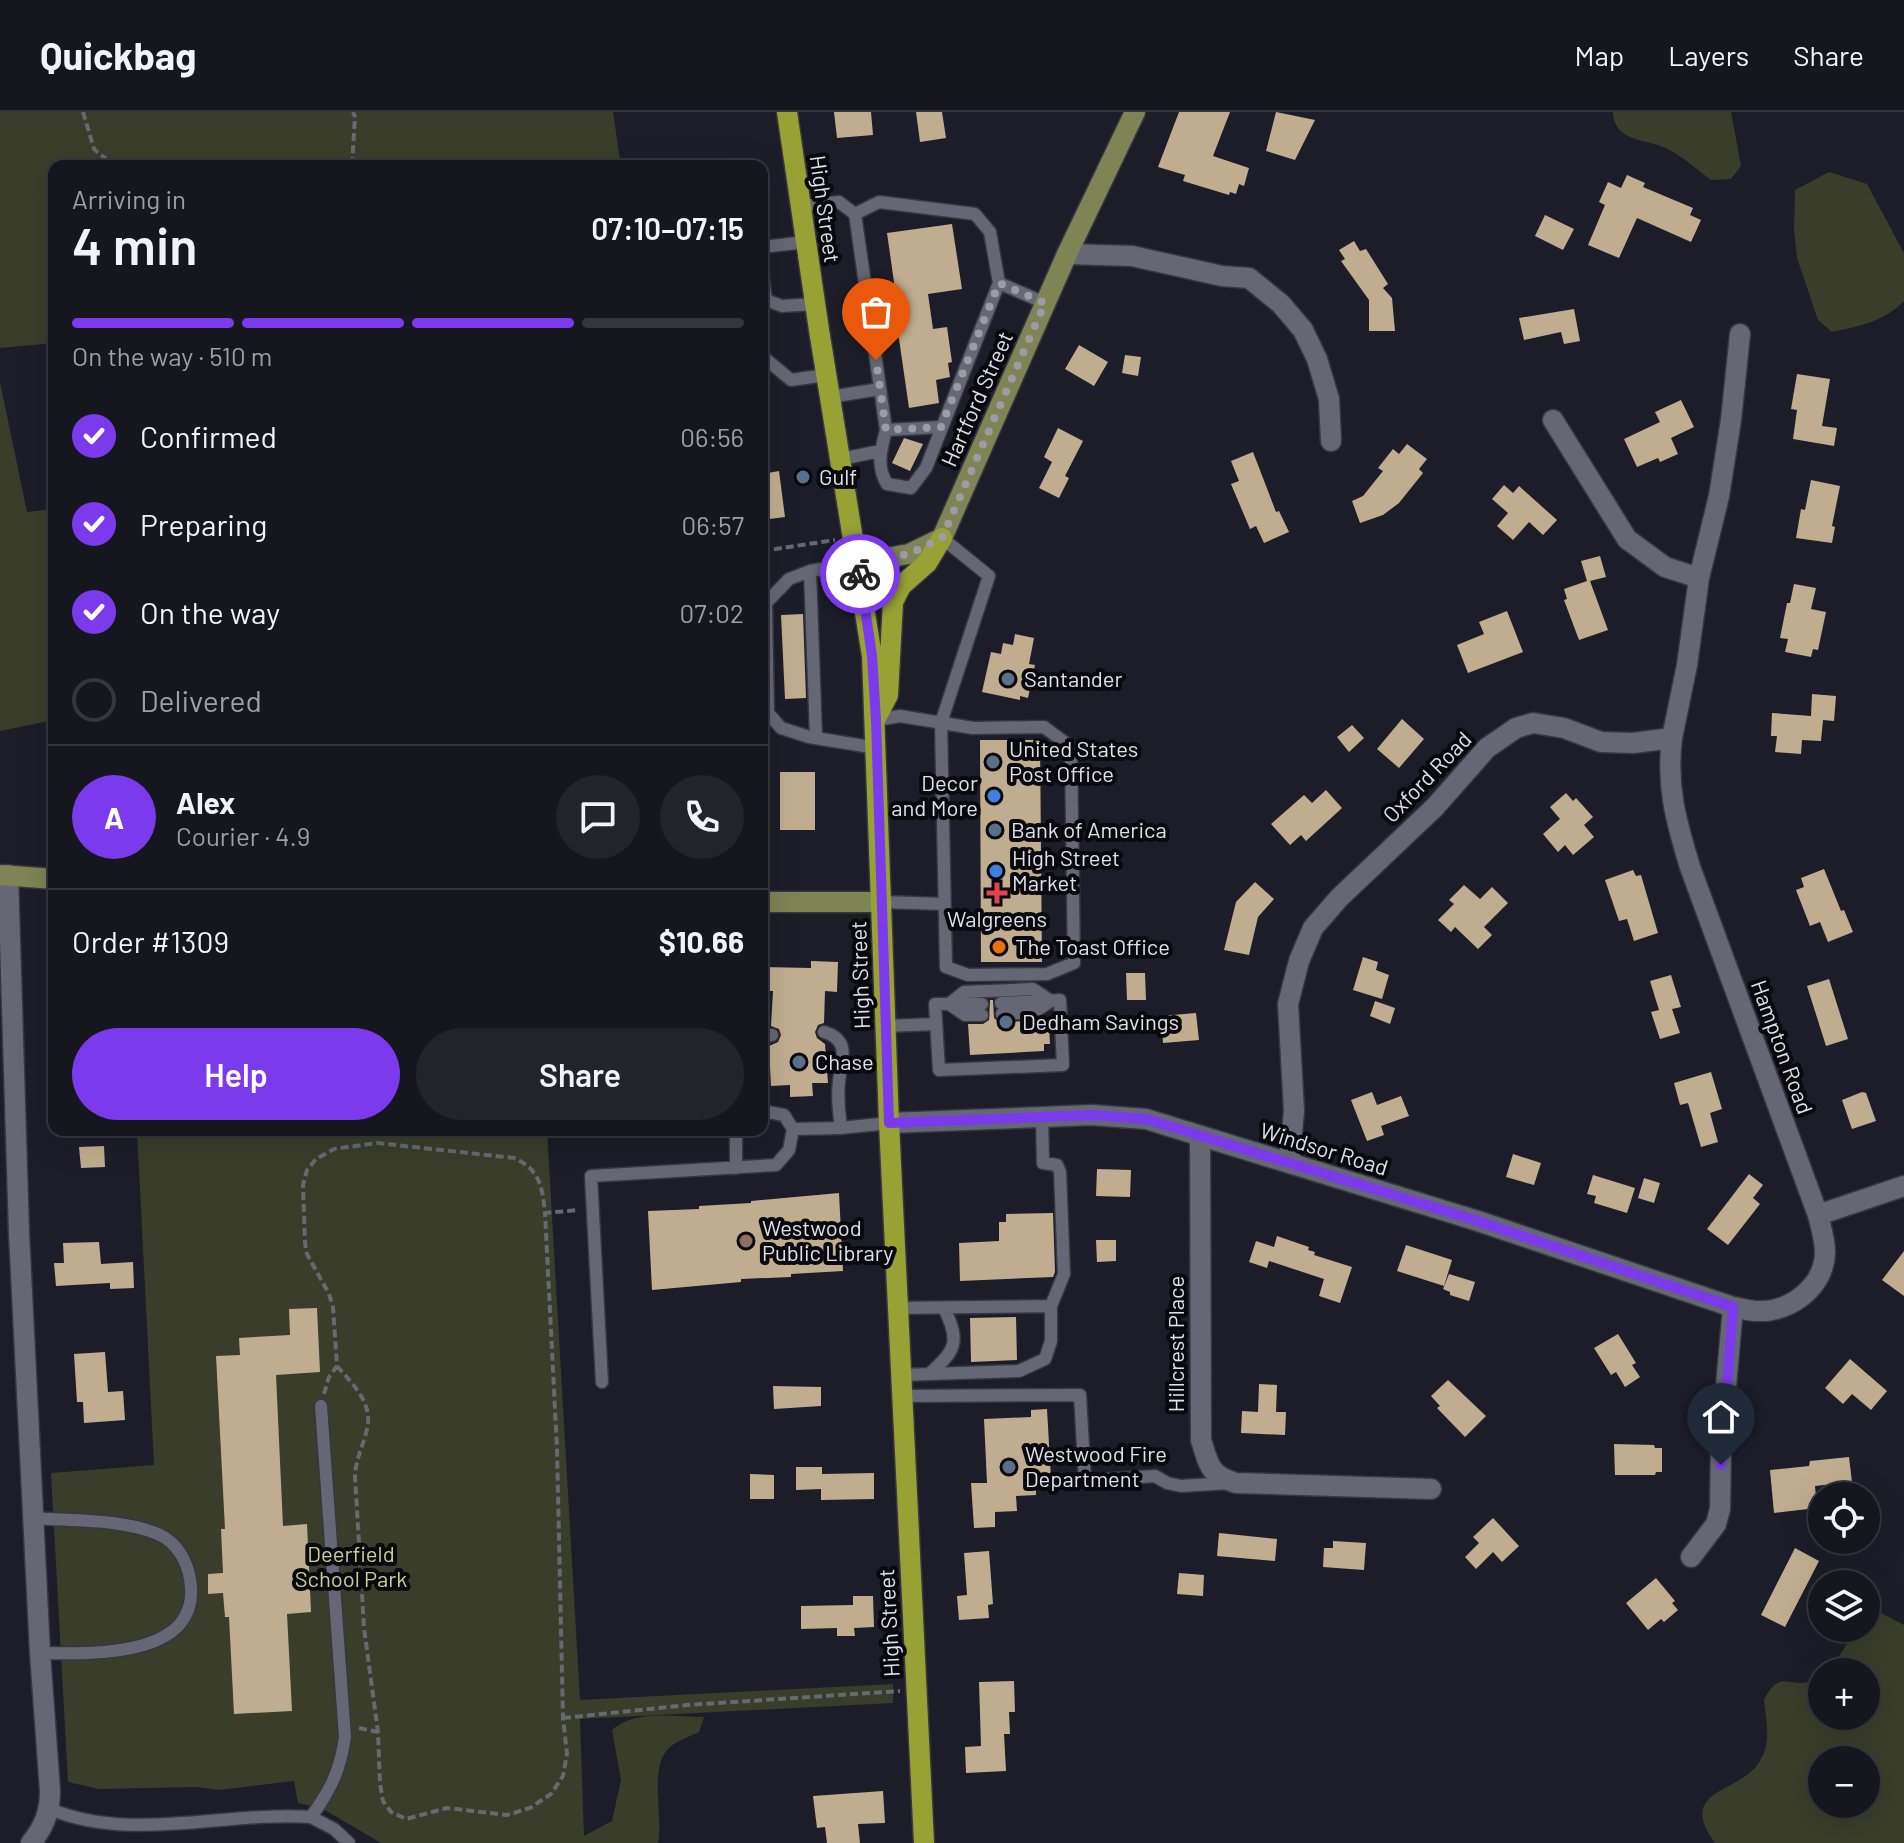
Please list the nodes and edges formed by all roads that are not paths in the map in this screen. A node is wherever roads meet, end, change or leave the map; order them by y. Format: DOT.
graph roads {
  1 [pos="787,112"];
  2 [pos="1135,112"];
  3 [pos="801,206"];
  4 [pos="855,214"];
  5 [pos="806,242"];
  6 [pos="768,246"];
  7 [pos="1067,254"];
  8 [pos="999,283"];
  9 [pos="768,301"];
  10 [pos="1045,303"];
  11 [pos="815,304"];
  12 [pos="1740,334"];
  13 [pos="768,361"];
  14 [pos="826,375"];
  15 [pos="880,389"];
  16 [pos="830,397"];
  17 [pos="1553,420"];
  18 [pos="941,427"];
  19 [pos="886,430"];
  20 [pos="1331,441"];
  21 [pos="880,451"];
  22 [pos="841,459"];
  23 [pos="942,538"];
  24 [pos="858,563"];
  25 [pos="810,571"];
  26 [pos="1699,578"];
  27 [pos="768,601"];
  28 [pos="768,713"];
  29 [pos="876,720"];
  30 [pos="941,723"];
  31 [pos="816,737"];
  32 [pos="1672,738"];
  33 [pos="877,748"];
  34 [pos="4,875"];
  35 [pos="48,879"];
  36 [pos="768,902"];
  37 [pos="882,902"];
  38 [pos="944,904"];
  39 [pos="1051,1001"];
  40 [pos="949,1004"];
  41 [pos="1001,1008"];
  42 [pos="982,1009"];
  43 [pos="936,1024"];
  44 [pos="886,1026"];
  45 [pos="824,1032"];
  46 [pos="768,1112"];
  47 [pos="1042,1117"];
  48 [pos="889,1123"];
  49 [pos="841,1128"];
  50 [pos="793,1129"];
  51 [pos="736,1136"];
  52 [pos="1200,1136"];
  53 [pos="1289,1163"];
  54 [pos="736,1168"];
  55 [pos="1904,1186"];
  56 [pos="1818,1215"];
  57 [pos="1051,1306"];
  58 [pos="1733,1307"];
  59 [pos="898,1308"];
  60 [pos="944,1308"];
  61 [pos="929,1374"];
  62 [pos="602,1382"];
  63 [pos="902,1385"];
  64 [pos="321,1406"];
  65 [pos="1236,1483"];
  66 [pos="1431,1489"];
  67 [pos="34,1518"];
  68 [pos="1691,1557"];
  69 [pos="40,1653"];
  70 [pos="50,1809"];
  71 [pos="311,1817"];
  72 [pos="31,1843"];
  73 [pos="349,1843"];
  74 [pos="924,1843"];
  1 -- 3 [label="main road, High Street"];
  2 -- 7 [label="street, Hartford Street"];
  3 -- 4 [label="lane"];
  3 -- 5 [label="main road, High Street"];
  4 -- 8 [label="lane"];
  4 -- 15 [label="lane"];
  5 -- 6 [label="lane"];
  5 -- 11 [label="main road, High Street"];
  7 -- 10 [label="street, Hartford Street"];
  7 -- 20 [label="street"];
  8 -- 10 [label="lane"];
  8 -- 18 [label="lane"];
  9 -- 11 [label="lane"];
  10 -- 23 [label="street, Hartford Street"];
  11 -- 14 [label="main road, High Street"];
  12 -- 26 [label="street"];
  13 -- 14 [label="lane"];
  14 -- 16 [label="main road, High Street"];
  15 -- 16 [label="lane"];
  15 -- 19 [label="lane"];
  16 -- 22 [label="main road, High Street"];
  17 -- 26 [label="street"];
  18 -- 19 [label="lane"];
  18 -- 21 [label="lane"];
  19 -- 21 [label="lane"];
  21 -- 22 [label="lane"];
  22 -- 24 [label="main road, High Street"];
  23 -- 24 [label="street"];
  23 -- 29 [label="main road"];
  23 -- 30 [label="lane"];
  24 -- 25 [label="lane"];
  24 -- 29 [label="main road, High Street"];
  25 -- 27 [label="lane"];
  25 -- 31 [label="lane"];
  26 -- 32 [label="street"];
  28 -- 31 [label="lane"];
  29 -- 30 [label="lane"];
  29 -- 33 [label="main road, High Street"];
  30 -- 38 [label="lane"];
  30 -- 38 [label="lane"];
  31 -- 33 [label="lane"];
  32 -- 53 [label="street, Oxford Road"];
  32 -- 56 [label="street, Hampton Road"];
  33 -- 37 [label="main road, High Street"];
  34 -- 35 [label="street"];
  34 -- 67 [label="street"];
  36 -- 37 [label="street"];
  37 -- 38 [label="lane"];
  37 -- 44 [label="main road, High Street"];
  39 -- 40 [label="lane"];
  39 -- 41 [label="lane"];
  39 -- 43 [label="lane"];
  40 -- 42 [label="lane"];
  40 -- 43 [label="lane"];
  43 -- 44 [label="lane"];
  44 -- 48 [label="main road, High Street"];
  45 -- 49 [label="lane"];
  46 -- 50 [label="lane"];
  47 -- 48 [label="street, Windsor Road"];
  47 -- 52 [label="street, Windsor Road"];
  47 -- 57 [label="lane"];
  48 -- 49 [label="lane"];
  48 -- 59 [label="main road, High Street"];
  49 -- 50 [label="lane"];
  50 -- 54 [label="lane"];
  51 -- 54 [label="lane"];
  52 -- 53 [label="street, Windsor Road"];
  52 -- 65 [label="street, Hillcrest Place"];
  53 -- 58 [label="street, Windsor Road"];
  54 -- 62 [label="lane"];
  55 -- 56 [label="street"];
  56 -- 58 [label="street, Hampton Road"];
  57 -- 60 [label="lane"];
  57 -- 61 [label="lane"];
  58 -- 68 [label="street"];
  59 -- 60 [label="lane"];
  59 -- 63 [label="main road, High Street"];
  60 -- 61 [label="lane"];
  61 -- 63 [label="lane"];
  63 -- 65 [label="lane"];
  63 -- 74 [label="main road, High Street"];
  64 -- 71 [label="lane"];
  65 -- 66 [label="street"];
  67 -- 69 [label="street"];
  67 -- 69 [label="lane"];
  69 -- 70 [label="street"];
  70 -- 71 [label="lane"];
  70 -- 72 [label="street"];
  71 -- 73 [label="lane"];
}
